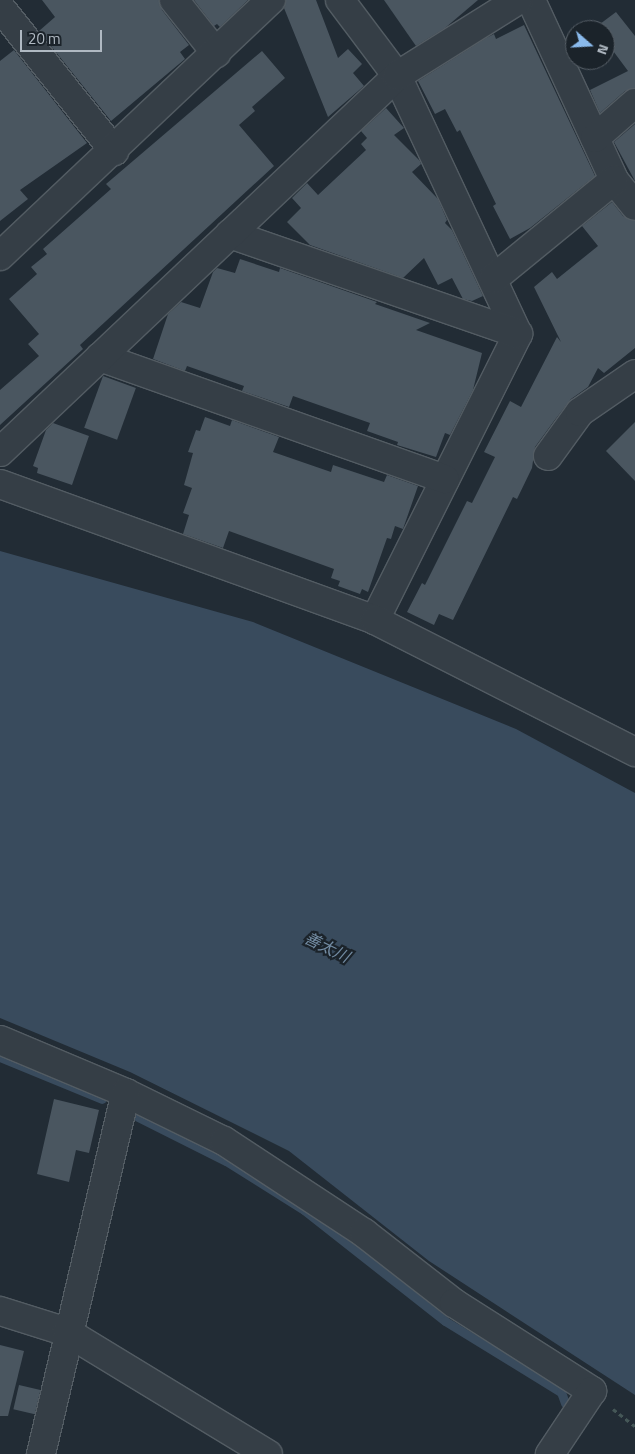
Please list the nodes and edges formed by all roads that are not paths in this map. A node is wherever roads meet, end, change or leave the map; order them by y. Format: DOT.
graph roads {
  1 [pos="174,0"];
  2 [pos="271,0"];
  3 [pos="340,0"];
  4 [pos="518,0"];
  5 [pos="531,0"];
  6 [pos="0,7"];
  7 [pos="216,53"];
  8 [pos="397,76"];
  9 [pos="635,103"];
  10 [pos="594,138"];
  11 [pos="114,151"];
  12 [pos="614,180"];
  13 [pos="635,206"];
  14 [pos="230,234"];
  15 [pos="0,256"];
  16 [pos="492,279"];
  17 [pos="518,334"];
  18 [pos="100,357"];
  19 [pos="635,374"];
  20 [pos="0,452"];
  21 [pos="548,456"];
  22 [pos="445,479"];
  23 [pos="0,484"];
  24 [pos="375,620"];
  25 [pos="635,752"];
  26 [pos="0,1040"];
  27 [pos="126,1093"];
  28 [pos="0,1311"];
  29 [pos="67,1332"];
  30 [pos="41,1454"];
  31 [pos="268,1454"];
  32 [pos="550,1454"];
  1 -- 7 [label="street"];
  2 -- 7 [label="street"];
  3 -- 8 [label="street"];
  4 -- 8 [label="street"];
  5 -- 10 [label="street"];
  6 -- 11 [label="street"];
  7 -- 11 [label="street"];
  8 -- 14 [label="street"];
  8 -- 16 [label="street"];
  9 -- 10 [label="street"];
  10 -- 12 [label="street"];
  11 -- 15 [label="street"];
  12 -- 13 [label="street"];
  12 -- 16 [label="street"];
  14 -- 17 [label="street"];
  14 -- 18 [label="street"];
  16 -- 17 [label="street"];
  17 -- 22 [label="street"];
  18 -- 20 [label="street"];
  18 -- 22 [label="street"];
  19 -- 21 [label="street"];
  22 -- 24 [label="street"];
  23 -- 24 [label="street"];
  24 -- 25 [label="street"];
  26 -- 27 [label="street"];
  27 -- 29 [label="street"];
  27 -- 32 [label="street"];
  28 -- 29 [label="street"];
  29 -- 30 [label="street"];
  29 -- 31 [label="street"];
}
